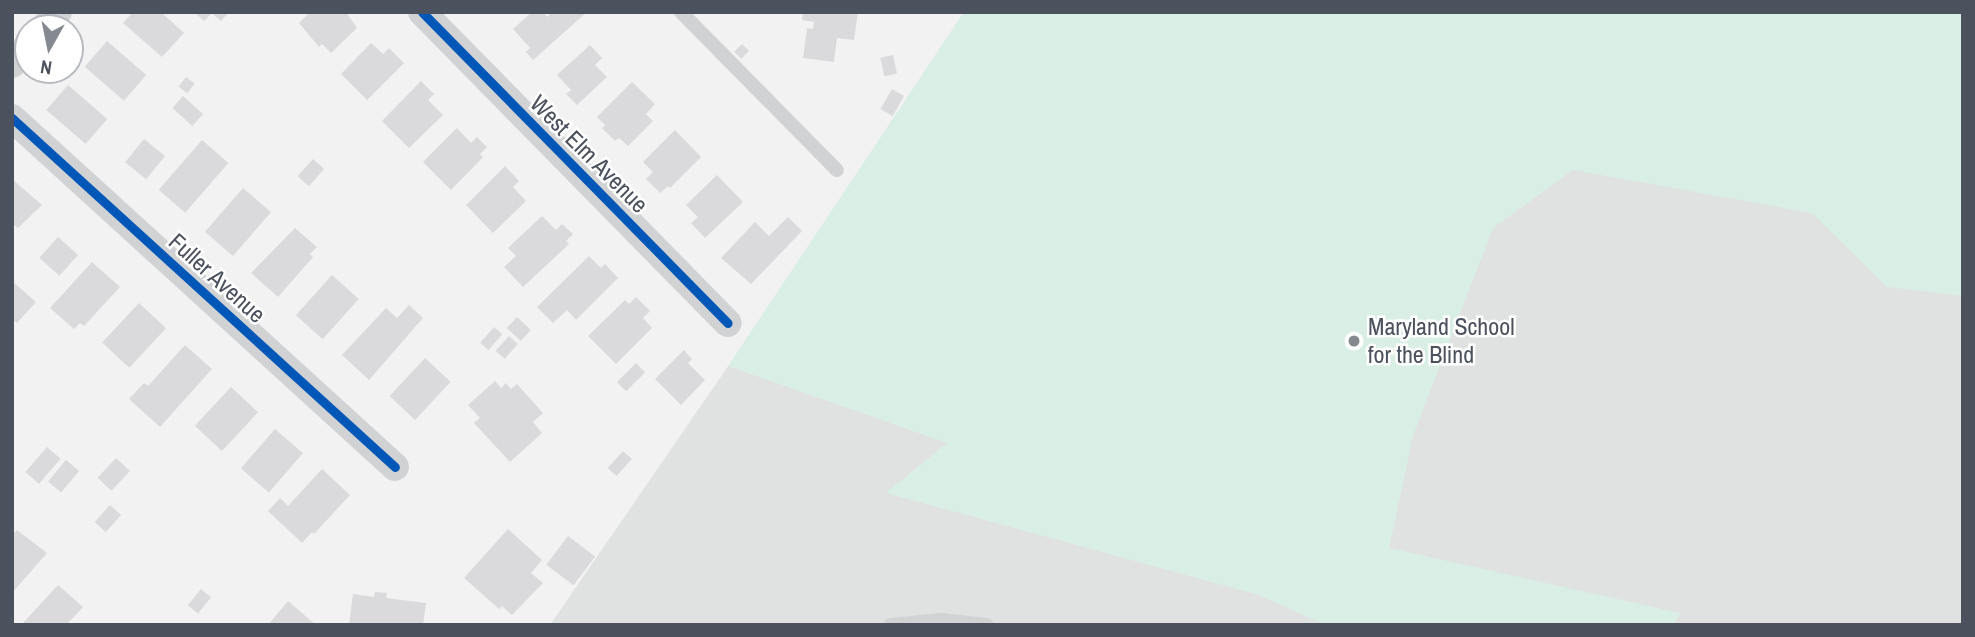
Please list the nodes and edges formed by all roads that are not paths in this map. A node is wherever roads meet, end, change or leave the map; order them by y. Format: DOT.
graph roads {
  1 [pos="422,12"];
  2 [pos="681,12"];
  3 [pos="12,118"];
  4 [pos="836,170"];
  5 [pos="728,323"];
  6 [pos="395,467"];
  7 [pos="891,625"];
  8 [pos="987,625"];
  1 -- 5 [label="street, West Elm Avenue"];
  2 -- 4 [label="lane"];
  3 -- 6 [label="street, Fuller Avenue"];
  7 -- 8 [label="lane"];
}
